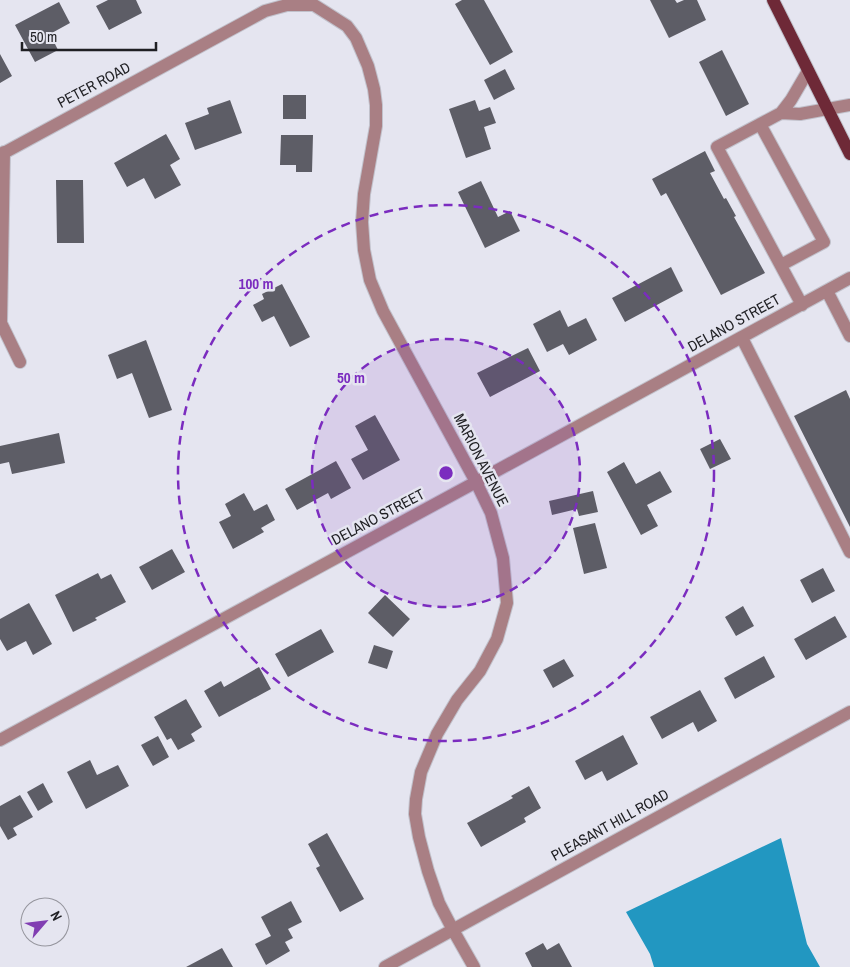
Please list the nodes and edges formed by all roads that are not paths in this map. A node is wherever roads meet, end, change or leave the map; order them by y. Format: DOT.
graph roads {
  1 [pos="773,0"];
  2 [pos="314,6"];
  3 [pos="808,71"];
  4 [pos="850,105"];
  5 [pos="828,110"];
  6 [pos="781,113"];
  7 [pos="760,124"];
  8 [pos="849,149"];
  9 [pos="2,154"];
  10 [pos="781,265"];
  11 [pos="850,278"];
  12 [pos="827,291"];
  13 [pos="802,305"];
  14 [pos="850,336"];
  15 [pos="742,338"];
  16 [pos="20,362"];
  17 [pos="476,482"];
  18 [pos="850,552"];
  19 [pos="850,712"];
  20 [pos="0,740"];
  21 [pos="453,930"];
  22 [pos="385,967"];
  23 [pos="474,967"];
  1 -- 3 [label="main road"];
  2 -- 9 [label="street, PETER ROAD"];
  2 -- 17 [label="street, MARION AVENUE"];
  3 -- 5 [label="main road"];
  3 -- 6 [label="street"];
  4 -- 5 [label="street"];
  5 -- 6 [label="street"];
  5 -- 8 [label="main road"];
  6 -- 7 [label="street"];
  7 -- 10 [label="street"];
  7 -- 10 [label="street"];
  9 -- 16 [label="street"];
  10 -- 13 [label="street"];
  11 -- 12 [label="street, DELANO STREET"];
  12 -- 13 [label="street, DELANO STREET"];
  12 -- 14 [label="street"];
  13 -- 15 [label="street, DELANO STREET"];
  15 -- 17 [label="street, DELANO STREET"];
  15 -- 18 [label="street"];
  17 -- 20 [label="street, DELANO STREET"];
  17 -- 21 [label="street, MARION AVENUE"];
  19 -- 21 [label="street, PLEASANT HILL ROAD"];
  21 -- 22 [label="street, PLEASANT HILL ROAD"];
  21 -- 23 [label="street, MARION AVENUE"];
}
